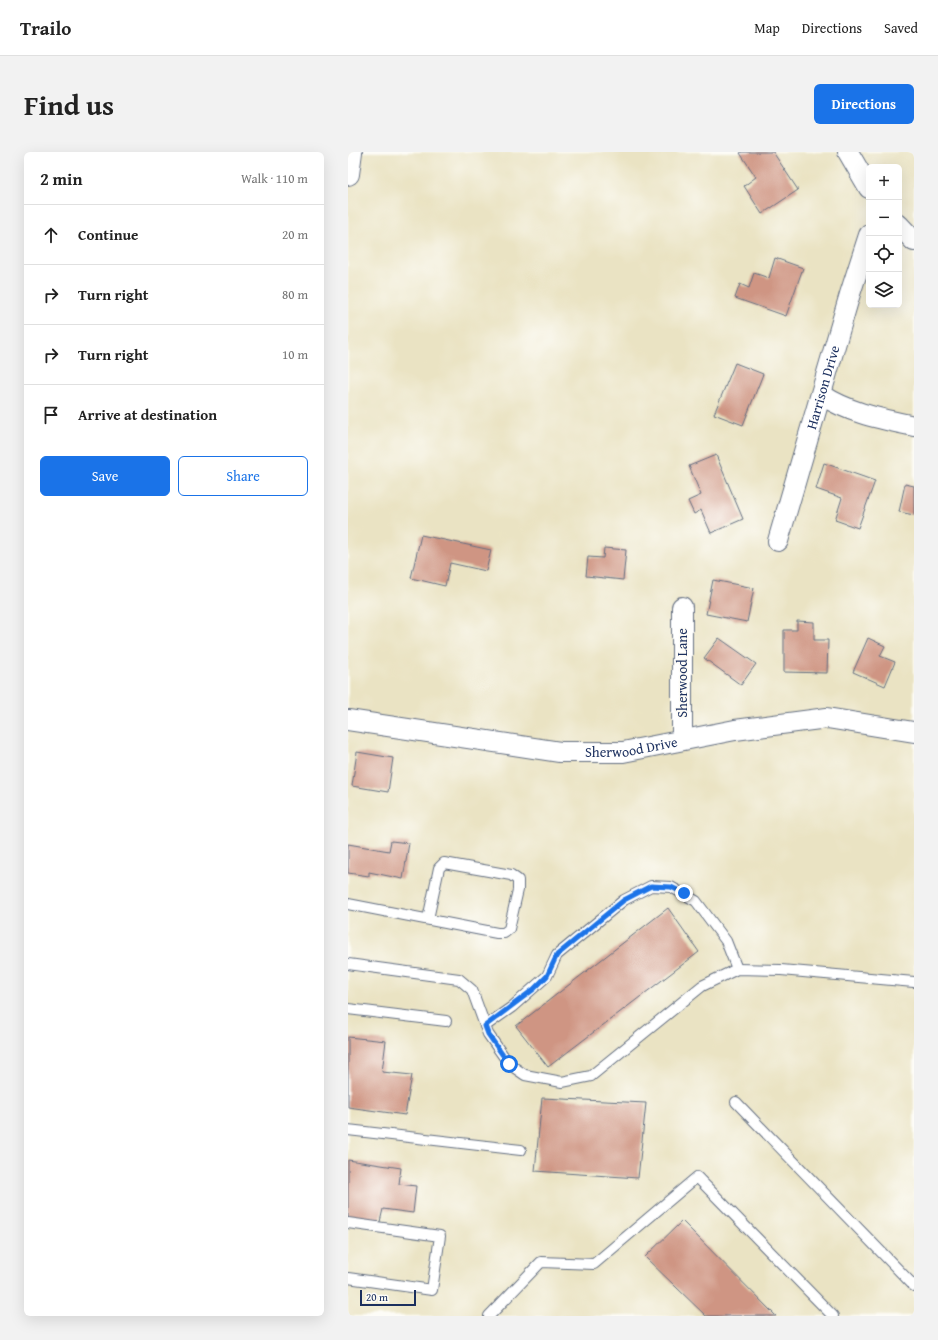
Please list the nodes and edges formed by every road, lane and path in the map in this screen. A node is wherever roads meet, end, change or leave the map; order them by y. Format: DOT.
graph roads {
  1 [pos="351,152"];
  2 [pos="848,152"];
  3 [pos="348,174"];
  4 [pos="866,183"];
  5 [pos="902,228"];
  6 [pos="869,236"];
  7 [pos="914,241"];
  8 [pos="822,395"];
  9 [pos="914,426"];
  10 [pos="778,541"];
  11 [pos="682,607"];
  12 [pos="348,720"];
  13 [pos="914,732"];
  14 [pos="682,740"];
  15 [pos="348,904"];
  16 [pos="428,919"];
  17 [pos="348,964"];
  18 [pos="737,969"];
  19 [pos="914,982"];
  20 [pos="348,1009"];
  21 [pos="446,1021"];
  22 [pos="485,1026"];
  23 [pos="736,1102"];
  24 [pos="348,1130"];
  25 [pos="521,1150"];
  26 [pos="348,1223"];
  27 [pos="348,1278"];
  28 [pos="914,1286"];
  29 [pos="489,1316"];
  30 [pos="833,1316"];
  1 -- 3 [label="highway"];
  2 -- 4 [label="street"];
  5 -- 7 [label="street"];
  6 -- 8 [label="street, Harrison Drive"];
  8 -- 9 [label="street"];
  8 -- 10 [label="street, Harrison Drive"];
  11 -- 14 [label="street, Sherwood Lane"];
  12 -- 14 [label="street, Sherwood Drive"];
  13 -- 14 [label="street, Sherwood Drive"];
  15 -- 16 [label="lane"];
  16 -- 16 [label="lane"];
  17 -- 22 [label="lane"];
  18 -- 19 [label="lane"];
  18 -- 22 [label="lane"];
  18 -- 22 [label="lane"];
  20 -- 21 [label="lane"];
  23 -- 28 [label="lane"];
  24 -- 25 [label="lane"];
  26 -- 27 [label="lane"];
  29 -- 30 [label="lane"];
}
